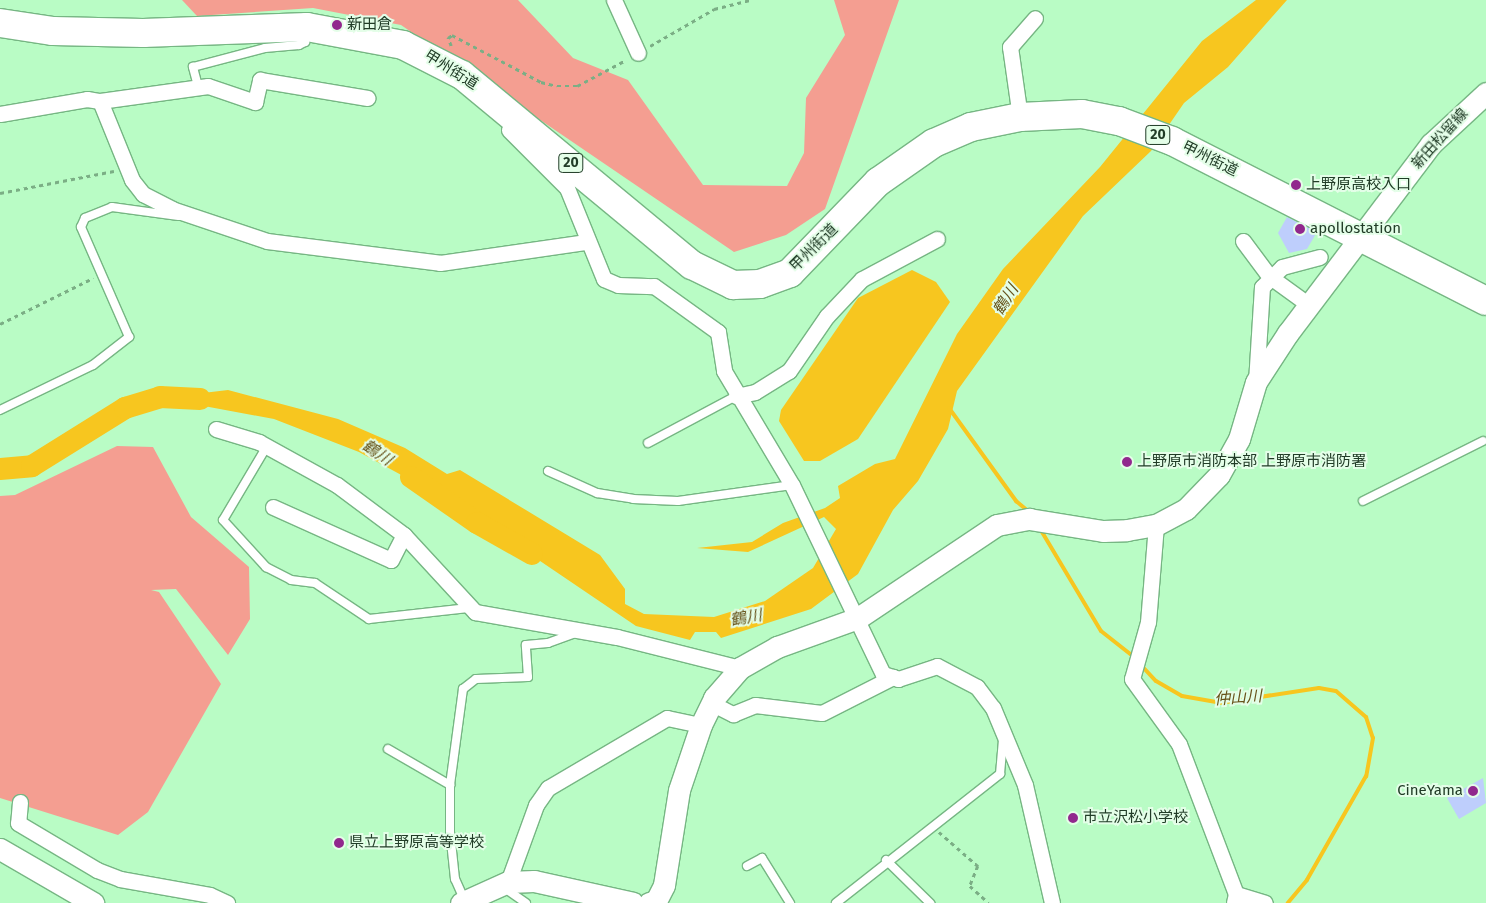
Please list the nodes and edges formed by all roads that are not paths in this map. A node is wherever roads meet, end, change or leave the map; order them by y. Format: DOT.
graph roads {
  1 [pos="614,0"];
  2 [pos="1035,18"];
  3 [pos="0,24"];
  4 [pos="307,27"];
  5 [pos="638,53"];
  6 [pos="462,75"];
  7 [pos="198,86"];
  8 [pos="1486,94"];
  9 [pos="367,98"];
  10 [pos="100,101"];
  11 [pos="0,114"];
  12 [pos="1020,118"];
  13 [pos="195,216"];
  14 [pos="1363,237"];
  15 [pos="937,239"];
  16 [pos="1243,241"];
  17 [pos="586,242"];
  18 [pos="1320,257"];
  19 [pos="1268,276"];
  20 [pos="1486,301"];
  21 [pos="1309,305"];
  22 [pos="1256,382"];
  23 [pos="736,396"];
  24 [pos="0,410"];
  25 [pos="216,429"];
  26 [pos="1485,442"];
  27 [pos="648,443"];
  28 [pos="267,446"];
  29 [pos="548,471"];
  30 [pos="792,485"];
  31 [pos="1363,501"];
  32 [pos="274,507"];
  33 [pos="1156,525"];
  34 [pos="404,535"];
  35 [pos="468,608"];
  36 [pos="854,611"];
  37 [pos="579,631"];
  38 [pos="740,668"];
  39 [pos="893,677"];
  40 [pos="711,704"];
  41 [pos="701,725"];
  42 [pos="1003,737"];
  43 [pos="388,749"];
  44 [pos="450,785"];
  45 [pos="20,802"];
  46 [pos="0,849"];
  47 [pos="886,860"];
  48 [pos="747,866"];
  49 [pos="505,883"];
  50 [pos="1235,898"];
  51 [pos="463,902"];
  52 [pos="653,902"];
  53 [pos="93,903"];
  54 [pos="227,903"];
  55 [pos="526,903"];
  56 [pos="633,903"];
  57 [pos="790,903"];
  58 [pos="836,903"];
  59 [pos="930,903"];
  60 [pos="1052,903"];
  61 [pos="1265,903"];
  1 -- 5 [label="street"];
  2 -- 12 [label="street"];
  3 -- 4 [label="highway, 甲州街道 / 20"];
  4 -- 6 [label="highway, 甲州街道 / 20"];
  4 -- 7 [label="lane"];
  6 -- 12 [label="highway, 甲州街道 / 20"];
  6 -- 17 [label="street"];
  7 -- 9 [label="street"];
  7 -- 10 [label="street"];
  8 -- 14 [label="street, 新田松留線"];
  10 -- 11 [label="street"];
  10 -- 13 [label="street"];
  12 -- 14 [label="highway, 甲州街道 / 20"];
  13 -- 17 [label="street"];
  13 -- 24 [label="lane"];
  14 -- 20 [label="highway, 甲州街道 / 20"];
  14 -- 21 [label="street, 新田松留線"];
  15 -- 23 [label="street"];
  16 -- 19 [label="street"];
  17 -- 23 [label="street"];
  18 -- 19 [label="street"];
  19 -- 21 [label="street"];
  19 -- 22 [label="street"];
  21 -- 22 [label="street, 新田松留線"];
  22 -- 33 [label="street, 新田松留線"];
  23 -- 27 [label="lane"];
  23 -- 30 [label="street"];
  25 -- 28 [label="street"];
  26 -- 31 [label="lane"];
  28 -- 34 [label="street"];
  28 -- 35 [label="lane"];
  29 -- 30 [label="lane"];
  30 -- 36 [label="street"];
  32 -- 34 [label="street"];
  33 -- 36 [label="street"];
  33 -- 50 [label="street"];
  34 -- 35 [label="street"];
  35 -- 37 [label="street"];
  36 -- 38 [label="street"];
  36 -- 39 [label="street"];
  37 -- 38 [label="street"];
  37 -- 44 [label="lane"];
  38 -- 40 [label="street"];
  39 -- 40 [label="street"];
  39 -- 42 [label="street"];
  40 -- 41 [label="street"];
  41 -- 49 [label="street"];
  41 -- 52 [label="street"];
  42 -- 47 [label="lane"];
  42 -- 60 [label="street"];
  43 -- 44 [label="lane"];
  44 -- 51 [label="lane"];
  45 -- 54 [label="street"];
  46 -- 53 [label="street"];
  47 -- 58 [label="lane"];
  47 -- 59 [label="lane"];
  48 -- 57 [label="lane"];
  49 -- 51 [label="street"];
  49 -- 55 [label="lane"];
  49 -- 56 [label="street"];
  50 -- 61 [label="street"];
}
